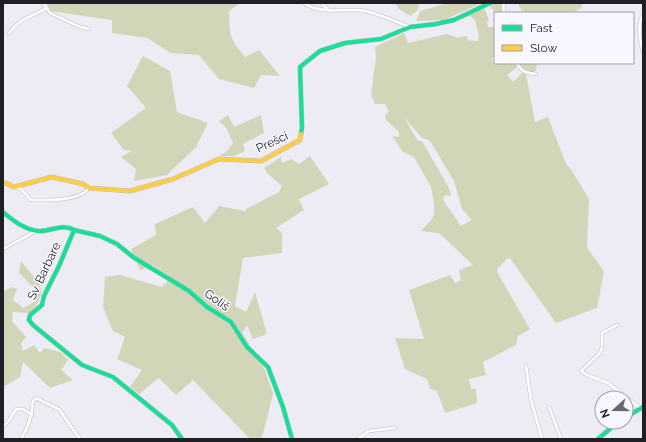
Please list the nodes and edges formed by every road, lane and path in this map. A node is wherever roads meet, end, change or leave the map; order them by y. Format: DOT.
graph roads {
  1 [pos="43,3"];
  2 [pos="304,3"];
  3 [pos="322,3"];
  4 [pos="490,3"];
  5 [pos="47,8"];
  6 [pos="329,11"];
  7 [pos="643,15"];
  8 [pos="410,27"];
  9 [pos="89,29"];
  10 [pos="9,33"];
  11 [pos="643,52"];
  12 [pos="518,64"];
  13 [pos="536,74"];
  14 [pos="3,183"];
  15 [pos="14,187"];
  16 [pos="88,188"];
  17 [pos="3,212"];
  18 [pos="74,230"];
  19 [pos="36,231"];
  20 [pos="3,249"];
  21 [pos="617,325"];
  22 [pos="526,366"];
  23 [pos="549,407"];
  24 [pos="641,408"];
  25 [pos="32,415"];
  26 [pos="3,426"];
  27 [pos="395,428"];
  28 [pos="609,430"];
  29 [pos="21,439"];
  30 [pos="80,439"];
  31 [pos="182,439"];
  32 [pos="292,439"];
  33 [pos="358,439"];
  34 [pos="542,439"];
  35 [pos="561,439"];
  36 [pos="598,439"];
  1 -- 5 [label="street"];
  2 -- 6 [label="street"];
  3 -- 6 [label="street"];
  4 -- 8 [label="street"];
  5 -- 9 [label="street"];
  5 -- 10 [label="street"];
  6 -- 8 [label="street"];
  7 -- 11 [label="street"];
  8 -- 16 [label="street, Prešci"];
  12 -- 13 [label="street"];
  14 -- 15 [label="street"];
  15 -- 16 [label="street, Prešci"];
  15 -- 16 [label="street"];
  17 -- 19 [label="street, Sv. Barbare"];
  18 -- 19 [label="street, Sv. Barbare"];
  18 -- 31 [label="street, Sv. Barbare"];
  18 -- 32 [label="street, Goliš"];
  19 -- 20 [label="street"];
  21 -- 24 [label="street"];
  22 -- 34 [label="street"];
  23 -- 35 [label="street"];
  25 -- 26 [label="street"];
  25 -- 29 [label="street"];
  25 -- 30 [label="street"];
  27 -- 33 [label="street"];
  28 -- 36 [label="street"];
}
